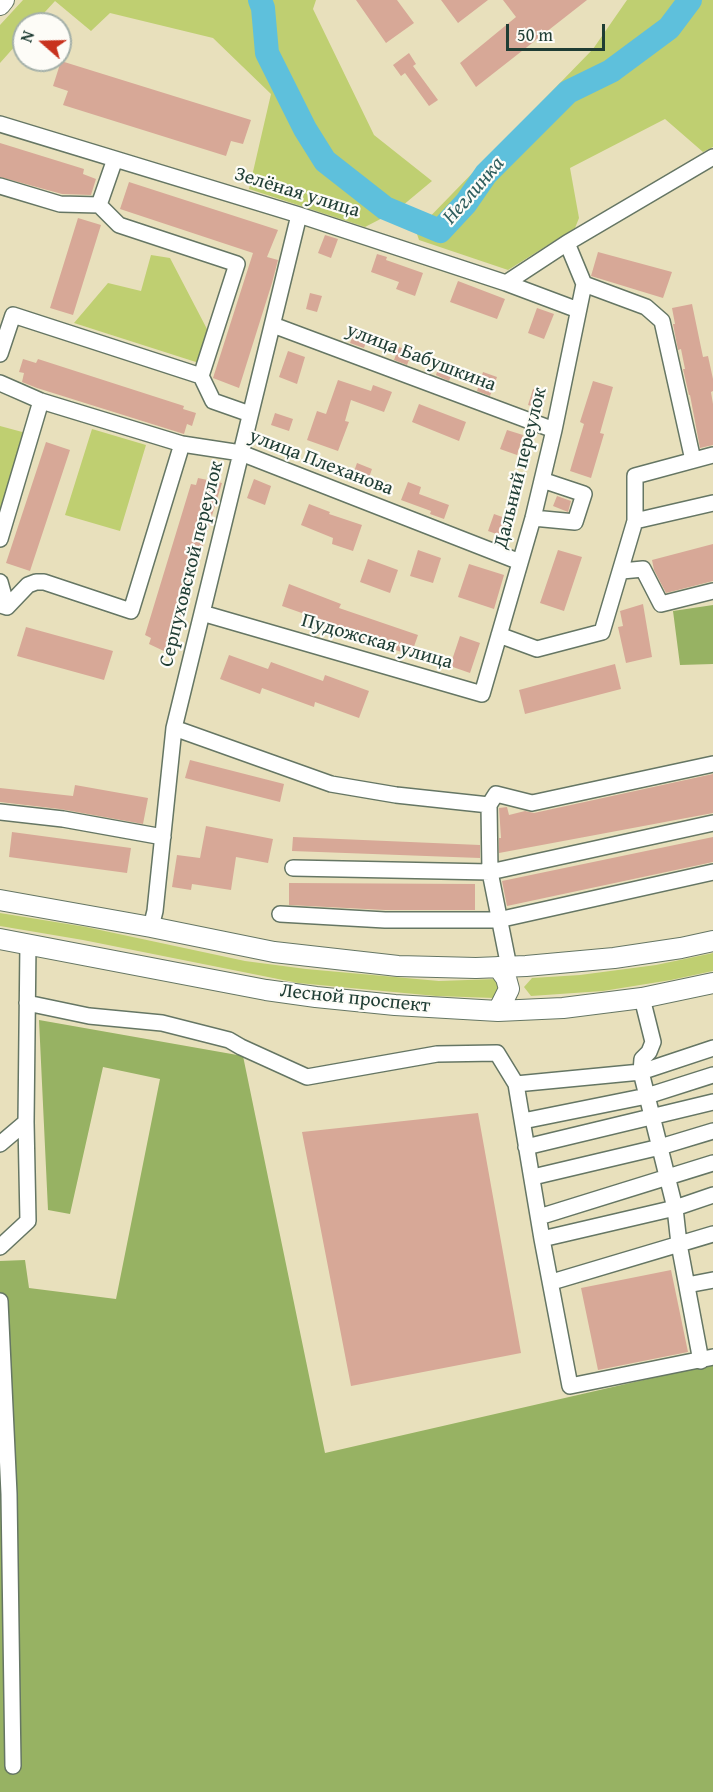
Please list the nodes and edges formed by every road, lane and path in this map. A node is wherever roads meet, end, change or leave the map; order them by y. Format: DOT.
graph roads {
  1 [pos="0,124"];
  2 [pos="713,157"];
  3 [pos="115,159"];
  4 [pos="0,186"];
  5 [pos="99,205"];
  6 [pos="299,215"];
  7 [pos="567,243"];
  8 [pos="506,283"];
  9 [pos="584,284"];
  10 [pos="578,310"];
  11 [pos="273,325"];
  12 [pos="0,354"];
  13 [pos="201,376"];
  14 [pos="0,383"];
  15 [pos="41,401"];
  16 [pos="250,414"];
  17 [pos="554,430"];
  18 [pos="182,444"];
  19 [pos="241,453"];
  20 [pos="713,455"];
  21 [pos="693,460"];
  22 [pos="542,480"];
  23 [pos="713,503"];
  24 [pos="533,518"];
  25 [pos="635,521"];
  26 [pos="0,539"];
  27 [pos="520,562"];
  28 [pos="622,571"];
  29 [pos="0,582"];
  30 [pos="713,591"];
  31 [pos="3,606"];
  32 [pos="202,613"];
  33 [pos="499,635"];
  34 [pos="174,728"];
  35 [pos="713,764"];
  36 [pos="489,805"];
  37 [pos="0,812"];
  38 [pos="713,823"];
  39 [pos="163,837"];
  40 [pos="293,868"];
  41 [pos="490,872"];
  42 [pos="713,872"];
  43 [pos="0,900"];
  44 [pos="280,915"];
  45 [pos="498,920"];
  46 [pos="151,927"];
  47 [pos="0,939"];
  48 [pos="713,941"];
  49 [pos="28,943"];
  50 [pos="511,967"];
  51 [pos="713,983"];
  52 [pos="642,998"];
  53 [pos="27,1003"];
  54 [pos="532,1009"];
  55 [pos="498,1011"];
  56 [pos="713,1048"];
  57 [pos="641,1072"];
  58 [pos="713,1075"];
  59 [pos="516,1084"];
  60 [pos="647,1096"];
  61 [pos="713,1102"];
  62 [pos="653,1117"];
  63 [pos="523,1120"];
  64 [pos="26,1122"];
  65 [pos="713,1131"];
  66 [pos="0,1144"];
  67 [pos="526,1147"];
  68 [pos="660,1147"];
  69 [pos="713,1163"];
  70 [pos="533,1177"];
  71 [pos="668,1178"];
  72 [pos="713,1195"];
  73 [pos="675,1208"];
  74 [pos="539,1217"];
  75 [pos="713,1234"];
  76 [pos="542,1239"];
  77 [pos="679,1244"];
  78 [pos="0,1246"];
  79 [pos="713,1280"];
  80 [pos="552,1282"];
  81 [pos="687,1285"];
  82 [pos="0,1301"];
  83 [pos="707,1359"];
  84 [pos="13,1766"];
  1 -- 3 [label="street, Зелёная улица"];
  2 -- 7 [label="street"];
  3 -- 5 [label="street"];
  3 -- 6 [label="street, Зелёная улица"];
  4 -- 5 [label="street"];
  5 -- 13 [label="street"];
  6 -- 8 [label="street, Зелёная улица"];
  6 -- 11 [label="street, Серпуховской переулок"];
  7 -- 8 [label="street"];
  7 -- 9 [label="street"];
  8 -- 10 [label="street, Зелёная улица"];
  9 -- 10 [label="street, Дальний переулок"];
  9 -- 21 [label="street"];
  10 -- 17 [label="street, Дальний переулок"];
  11 -- 16 [label="street, Серпуховской переулок"];
  11 -- 17 [label="street, улица Бабушкина"];
  12 -- 13 [label="street"];
  13 -- 16 [label="street"];
  14 -- 15 [label="street, улица Плеханова"];
  15 -- 18 [label="street, улица Плеханова"];
  15 -- 26 [label="street"];
  16 -- 19 [label="street, Серпуховской переулок"];
  17 -- 22 [label="street, Дальний переулок"];
  18 -- 19 [label="street, улица Плеханова"];
  18 -- 31 [label="street"];
  19 -- 27 [label="street, улица Плеханова"];
  19 -- 32 [label="street, Серпуховской переулок"];
  20 -- 21 [label="street"];
  21 -- 25 [label="street"];
  22 -- 24 [label="street, Дальний переулок"];
  22 -- 24 [label="street"];
  23 -- 25 [label="street"];
  24 -- 27 [label="street, Дальний переулок"];
  25 -- 28 [label="street"];
  27 -- 33 [label="street, Дальний переулок"];
  28 -- 30 [label="street"];
  28 -- 33 [label="street"];
  29 -- 31 [label="street"];
  32 -- 33 [label="street, Пудожская улица"];
  32 -- 34 [label="street, Серпуховской переулок"];
  34 -- 36 [label="street"];
  34 -- 39 [label="street, Серпуховской переулок"];
  35 -- 36 [label="street"];
  36 -- 41 [label="street"];
  37 -- 39 [label="street"];
  38 -- 41 [label="street"];
  39 -- 46 [label="street, Серпуховской переулок"];
  40 -- 41 [label="street"];
  41 -- 45 [label="street"];
  42 -- 45 [label="street"];
  43 -- 46 [label="main road, Лесной проспект"];
  44 -- 45 [label="street"];
  45 -- 50 [label="street"];
  46 -- 50 [label="main road, Лесной проспект"];
  47 -- 49 [label="main road, Лесной проспект"];
  48 -- 50 [label="main road, Лесной проспект"];
  49 -- 53 [label="street"];
  49 -- 55 [label="main road, Лесной проспект"];
  50 -- 54 [label="main road"];
  50 -- 55 [label="main road"];
  51 -- 52 [label="main road, Лесной проспект"];
  52 -- 54 [label="main road, Лесной проспект"];
  52 -- 57 [label="street"];
  53 -- 59 [label="street"];
  53 -- 64 [label="street"];
  54 -- 55 [label="main road, Лесной проспект"];
  56 -- 57 [label="street"];
  57 -- 59 [label="street"];
  57 -- 60 [label="street"];
  58 -- 60 [label="street"];
  59 -- 63 [label="street"];
  60 -- 62 [label="street"];
  60 -- 63 [label="street"];
  61 -- 62 [label="street"];
  62 -- 67 [label="street"];
  62 -- 68 [label="street"];
  63 -- 67 [label="street"];
  64 -- 66 [label="street"];
  64 -- 78 [label="street"];
  65 -- 68 [label="street"];
  67 -- 70 [label="street"];
  68 -- 70 [label="street"];
  68 -- 71 [label="street"];
  69 -- 71 [label="street"];
  70 -- 74 [label="street"];
  71 -- 73 [label="street"];
  71 -- 74 [label="street"];
  72 -- 73 [label="street"];
  73 -- 76 [label="street"];
  73 -- 77 [label="street"];
  74 -- 76 [label="street"];
  75 -- 77 [label="street"];
  76 -- 80 [label="street"];
  77 -- 80 [label="street"];
  77 -- 81 [label="street"];
  79 -- 81 [label="street"];
  80 -- 83 [label="street"];
  81 -- 83 [label="street"];
  82 -- 84 [label="street"];
}
